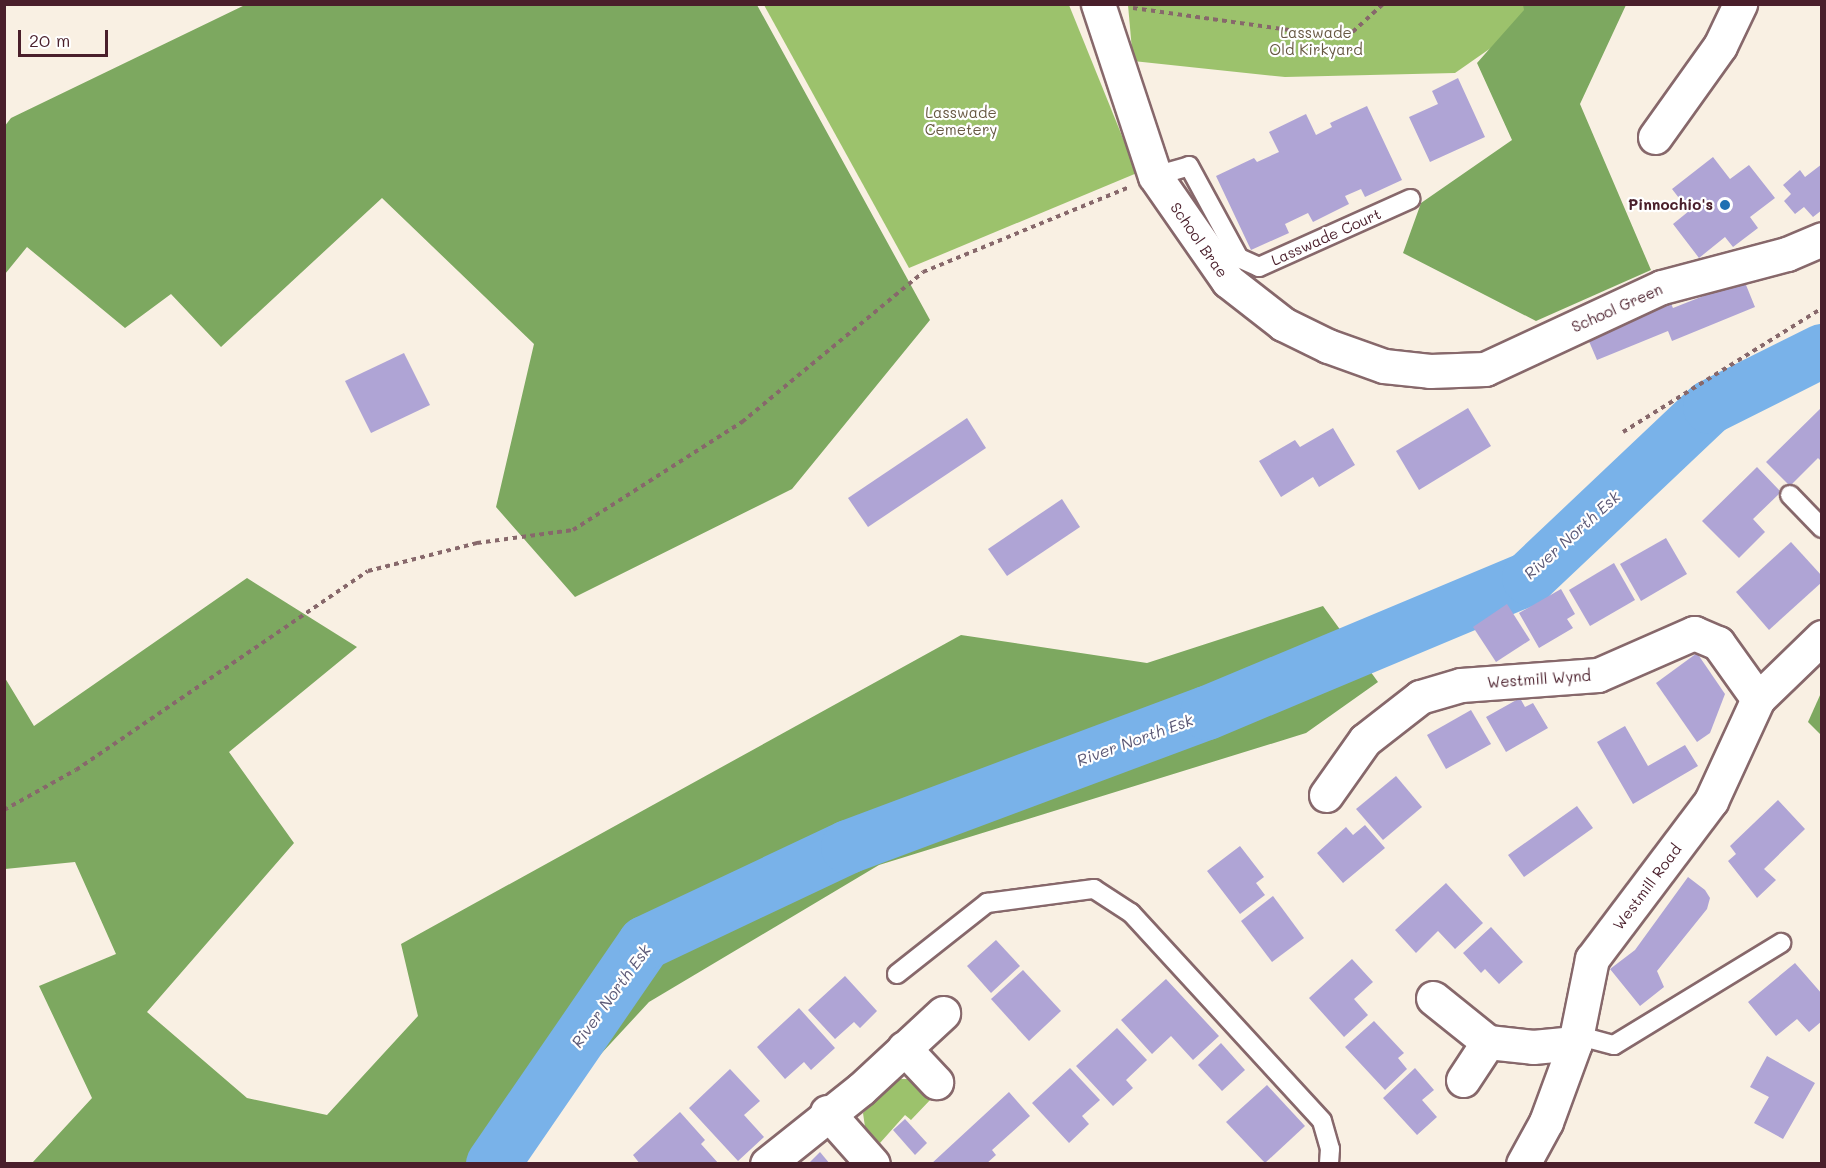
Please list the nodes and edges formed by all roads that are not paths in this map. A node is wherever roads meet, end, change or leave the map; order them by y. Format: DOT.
graph roads {
  1 [pos="1098,4"];
  2 [pos="1740,4"];
  3 [pos="1655,137"];
  4 [pos="1155,176"];
  5 [pos="1410,199"];
  6 [pos="1821,239"];
  7 [pos="1485,369"];
  8 [pos="1790,495"];
  9 [pos="1821,528"];
  10 [pos="1821,637"];
  11 [pos="1758,699"];
  12 [pos="1326,795"];
  13 [pos="1780,943"];
  14 [pos="897,974"];
  15 [pos="1433,998"];
  16 [pos="943,1013"];
  17 [pos="1575,1039"];
  18 [pos="1488,1042"];
  19 [pos="904,1048"];
  20 [pos="1463,1080"];
  21 [pos="936,1082"];
  22 [pos="827,1113"];
  23 [pos="767,1164"];
  24 [pos="873,1164"];
  25 [pos="1329,1164"];
  26 [pos="1523,1164"];
  1 -- 4 [label="street, School Brae"];
  2 -- 3 [label="street"];
  4 -- 5 [label="lane, Lasswade Court"];
  4 -- 7 [label="street, School Brae"];
  6 -- 7 [label="street, School Green"];
  8 -- 9 [label="lane"];
  10 -- 11 [label="street, Westmill Road"];
  11 -- 12 [label="street, Westmill Wynd"];
  11 -- 17 [label="street, Westmill Road"];
  13 -- 17 [label="lane"];
  14 -- 25 [label="lane"];
  15 -- 18 [label="street"];
  16 -- 19 [label="street"];
  17 -- 18 [label="street"];
  17 -- 26 [label="street, Westmill Road"];
  18 -- 20 [label="street"];
  19 -- 21 [label="street"];
  19 -- 22 [label="street"];
  22 -- 23 [label="street"];
  22 -- 24 [label="street"];
}
